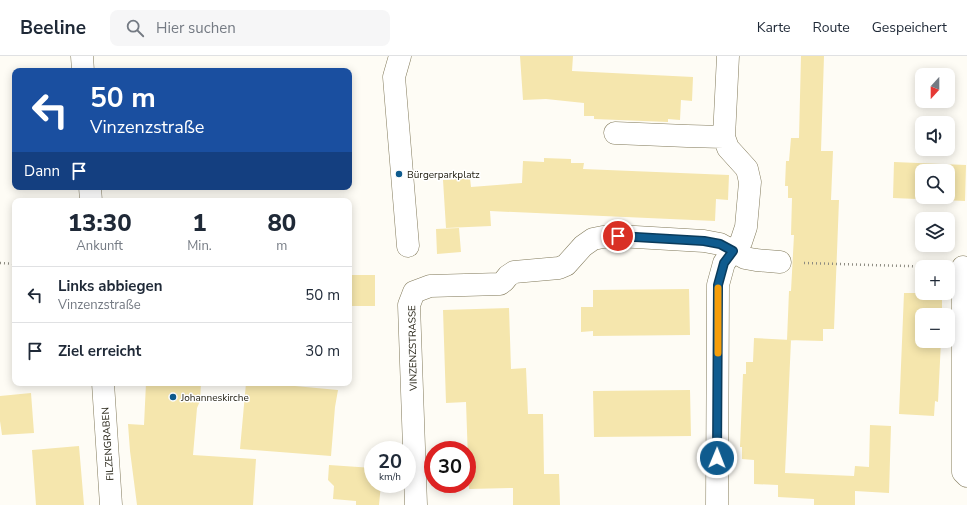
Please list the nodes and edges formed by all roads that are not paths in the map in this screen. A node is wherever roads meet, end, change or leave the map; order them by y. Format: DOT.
graph roads {
  1 [pos="82,56"];
  2 [pos="400,56"];
  3 [pos="728,56"];
  4 [pos="83,68"];
  5 [pos="615,133"];
  6 [pos="724,137"];
  7 [pos="408,246"];
  8 [pos="733,251"];
  9 [pos="780,262"];
  10 [pos="955,290"];
  11 [pos="103,386"];
  12 [pos="967,476"];
  13 [pos="111,505"];
  14 [pos="416,505"];
  15 [pos="716,505"];
  1 -- 4 [label="street"];
  2 -- 7 [label="street"];
  3 -- 6 [label="street"];
  5 -- 6 [label="street"];
  6 -- 8 [label="street"];
  8 -- 9 [label="street, VINZENZSTRASSE"];
  8 -- 14 [label="street, VINZENZSTRASSE"];
  8 -- 15 [label="street"];
  10 -- 12 [label="street"];
  11 -- 13 [label="street, FILZENGRABEN"];
}
